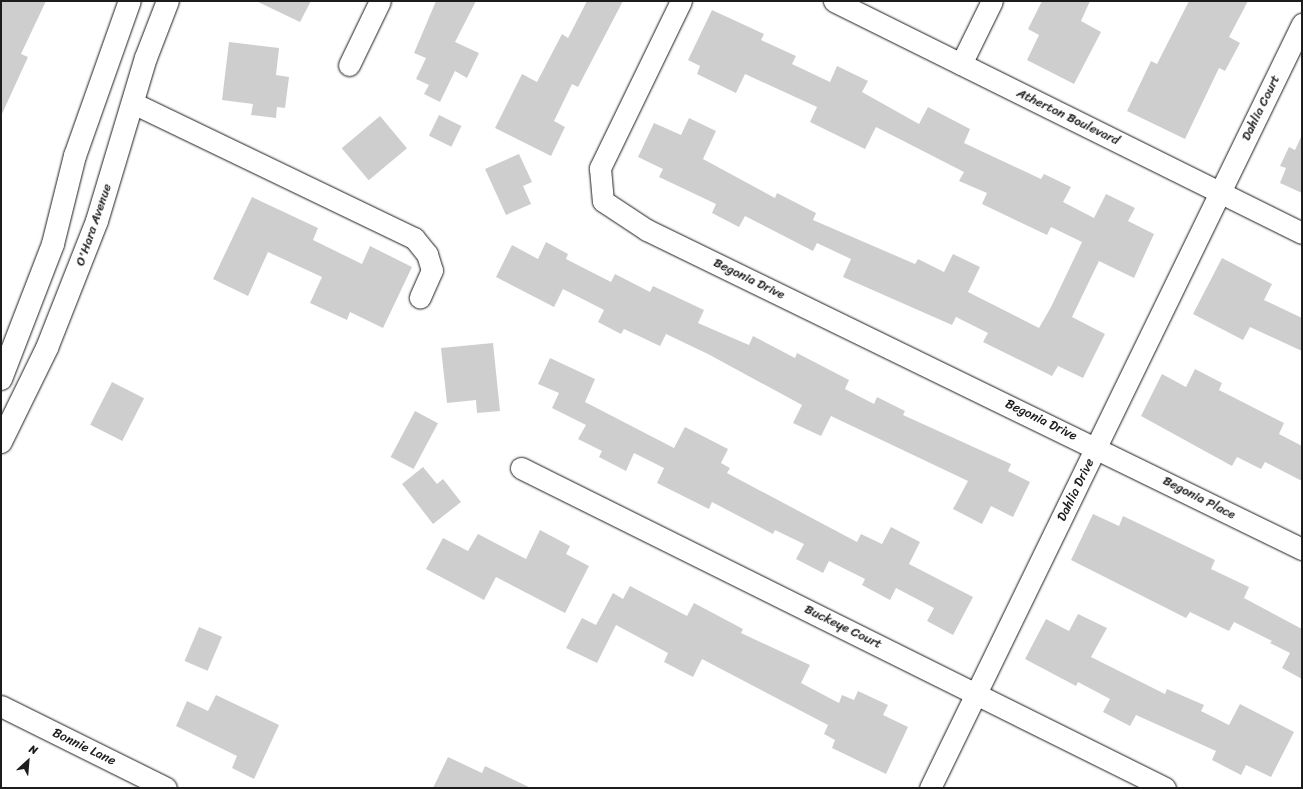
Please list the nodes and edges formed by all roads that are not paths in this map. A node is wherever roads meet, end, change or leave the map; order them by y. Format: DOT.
graph roads {
  1 [pos="130,1"];
  2 [pos="168,1"];
  3 [pos="380,1"];
  4 [pos="681,1"];
  5 [pos="834,1"];
  6 [pos="992,1"];
  7 [pos="1302,24"];
  8 [pos="961,64"];
  9 [pos="349,65"];
  10 [pos="133,103"];
  11 [pos="1221,193"];
  12 [pos="1302,233"];
  13 [pos="420,297"];
  14 [pos="1,379"];
  15 [pos="1,442"];
  16 [pos="1097,447"];
  17 [pos="521,468"];
  18 [pos="1302,549"];
  19 [pos="977,693"];
  20 [pos="1,706"];
  21 [pos="166,788"];
  22 [pos="930,788"];
  23 [pos="1165,788"];
  1 -- 14 [label="main road"];
  2 -- 10 [label="main road, O'Hara Avenue"];
  3 -- 9 [label="street"];
  4 -- 16 [label="street, Begonia Drive"];
  5 -- 8 [label="street, Atherton Boulevard"];
  6 -- 8 [label="street"];
  7 -- 11 [label="street, Dahlia Court"];
  8 -- 11 [label="street, Atherton Boulevard"];
  10 -- 13 [label="street"];
  10 -- 15 [label="main road, O'Hara Avenue"];
  11 -- 12 [label="street, Atherton Boulevard"];
  11 -- 16 [label="street, Dahlia Drive"];
  16 -- 18 [label="street, Begonia Place"];
  16 -- 19 [label="street, Dahlia Drive"];
  17 -- 19 [label="street, Buckeye Court"];
  19 -- 22 [label="street, Dahlia Drive"];
  19 -- 23 [label="street, Buckeye Court"];
  20 -- 21 [label="street, Bonnie Lane"];
}
